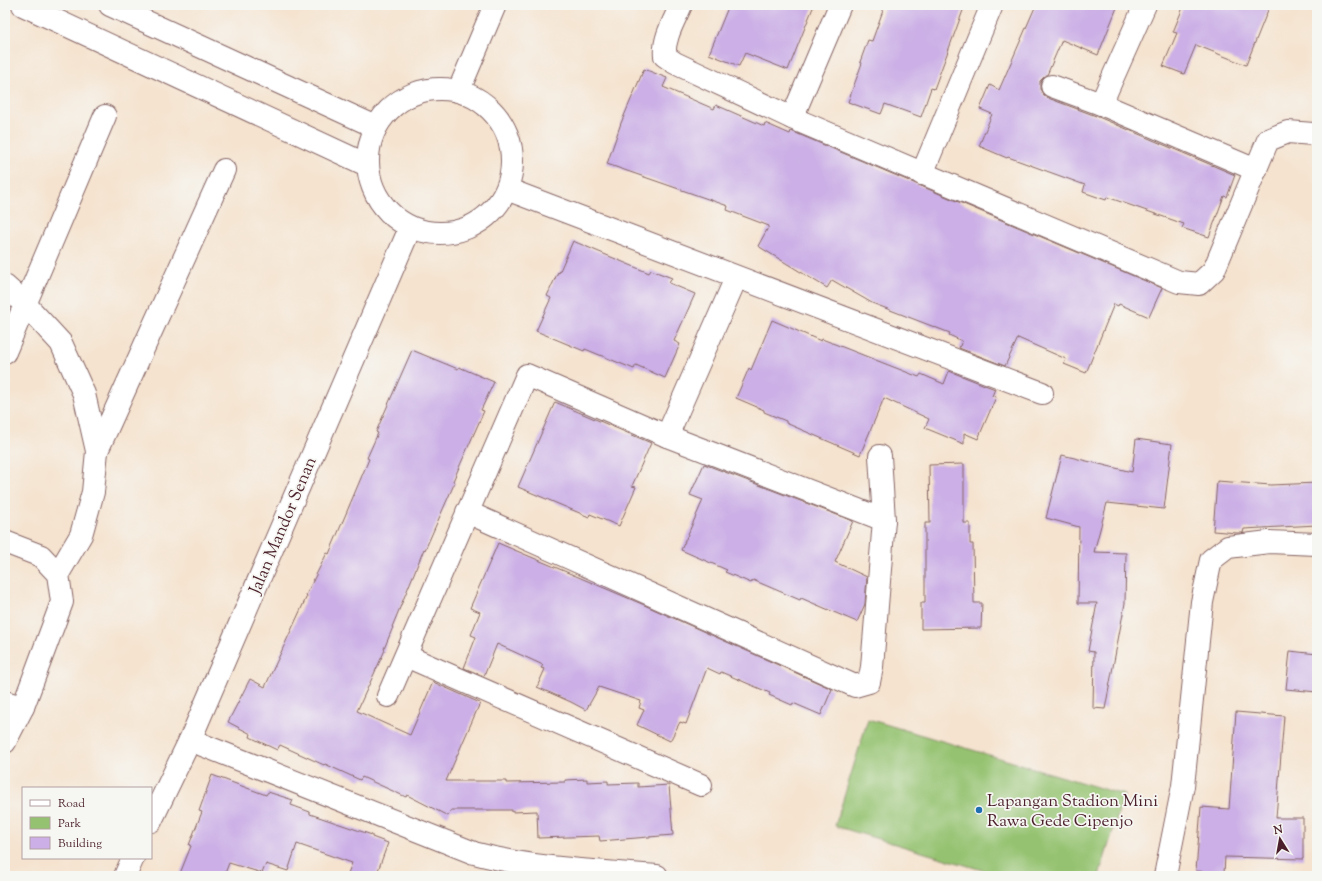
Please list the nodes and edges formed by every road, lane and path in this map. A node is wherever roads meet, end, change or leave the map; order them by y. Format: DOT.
graph roads {
  1 [pos="23,5"];
  2 [pos="110,5"];
  3 [pos="495,5"];
  4 [pos="681,5"];
  5 [pos="840,5"];
  6 [pos="992,5"];
  7 [pos="1145,5"];
  8 [pos="1052,86"];
  9 [pos="459,90"];
  10 [pos="1101,104"];
  11 [pos="105,116"];
  12 [pos="792,118"];
  13 [pos="376,127"];
  14 [pos="1317,136"];
  15 [pos="367,165"];
  16 [pos="224,170"];
  17 [pos="1256,170"];
  18 [pos="922,174"];
  19 [pos="509,190"];
  20 [pos="410,228"];
  21 [pos="736,278"];
  22 [pos="5,286"];
  23 [pos="25,304"];
  24 [pos="5,352"];
  25 [pos="1042,393"];
  26 [pos="667,436"];
  27 [pos="97,451"];
  28 [pos="880,456"];
  29 [pos="467,512"];
  30 [pos="884,520"];
  31 [pos="5,542"];
  32 [pos="1317,544"];
  33 [pos="58,574"];
  34 [pos="406,656"];
  35 [pos="388,696"];
  36 [pos="14,705"];
  37 [pos="190,740"];
  38 [pos="5,742"];
  39 [pos="701,784"];
  40 [pos="152,819"];
  41 [pos="133,859"];
  42 [pos="125,876"];
  43 [pos="657,876"];
  44 [pos="1165,876"];
  1 -- 15 [label="street"];
  2 -- 13 [label="street"];
  3 -- 9 [label="street"];
  4 -- 12 [label="street"];
  5 -- 12 [label="street"];
  6 -- 18 [label="street"];
  7 -- 10 [label="street"];
  8 -- 10 [label="street"];
  9 -- 13 [label="street"];
  9 -- 19 [label="street"];
  10 -- 17 [label="street"];
  11 -- 23 [label="street"];
  12 -- 18 [label="street"];
  13 -- 15 [label="street"];
  14 -- 17 [label="street"];
  15 -- 20 [label="street"];
  16 -- 27 [label="street"];
  17 -- 18 [label="street"];
  19 -- 20 [label="street"];
  19 -- 21 [label="street"];
  20 -- 37 [label="street, Jalan Mandor Senan"];
  21 -- 25 [label="street"];
  21 -- 26 [label="street"];
  22 -- 23 [label="street"];
  23 -- 24 [label="street"];
  23 -- 27 [label="street"];
  26 -- 29 [label="street"];
  26 -- 30 [label="street"];
  27 -- 33 [label="street"];
  28 -- 30 [label="street"];
  29 -- 30 [label="street"];
  29 -- 34 [label="street"];
  31 -- 33 [label="street"];
  32 -- 44 [label="street"];
  33 -- 36 [label="street"];
  34 -- 35 [label="street"];
  34 -- 39 [label="street"];
  36 -- 38 [label="street"];
  37 -- 40 [label="street, Jalan Mandor Senan"];
  37 -- 43 [label="street"];
  41 -- 42 [label="street"];
}
